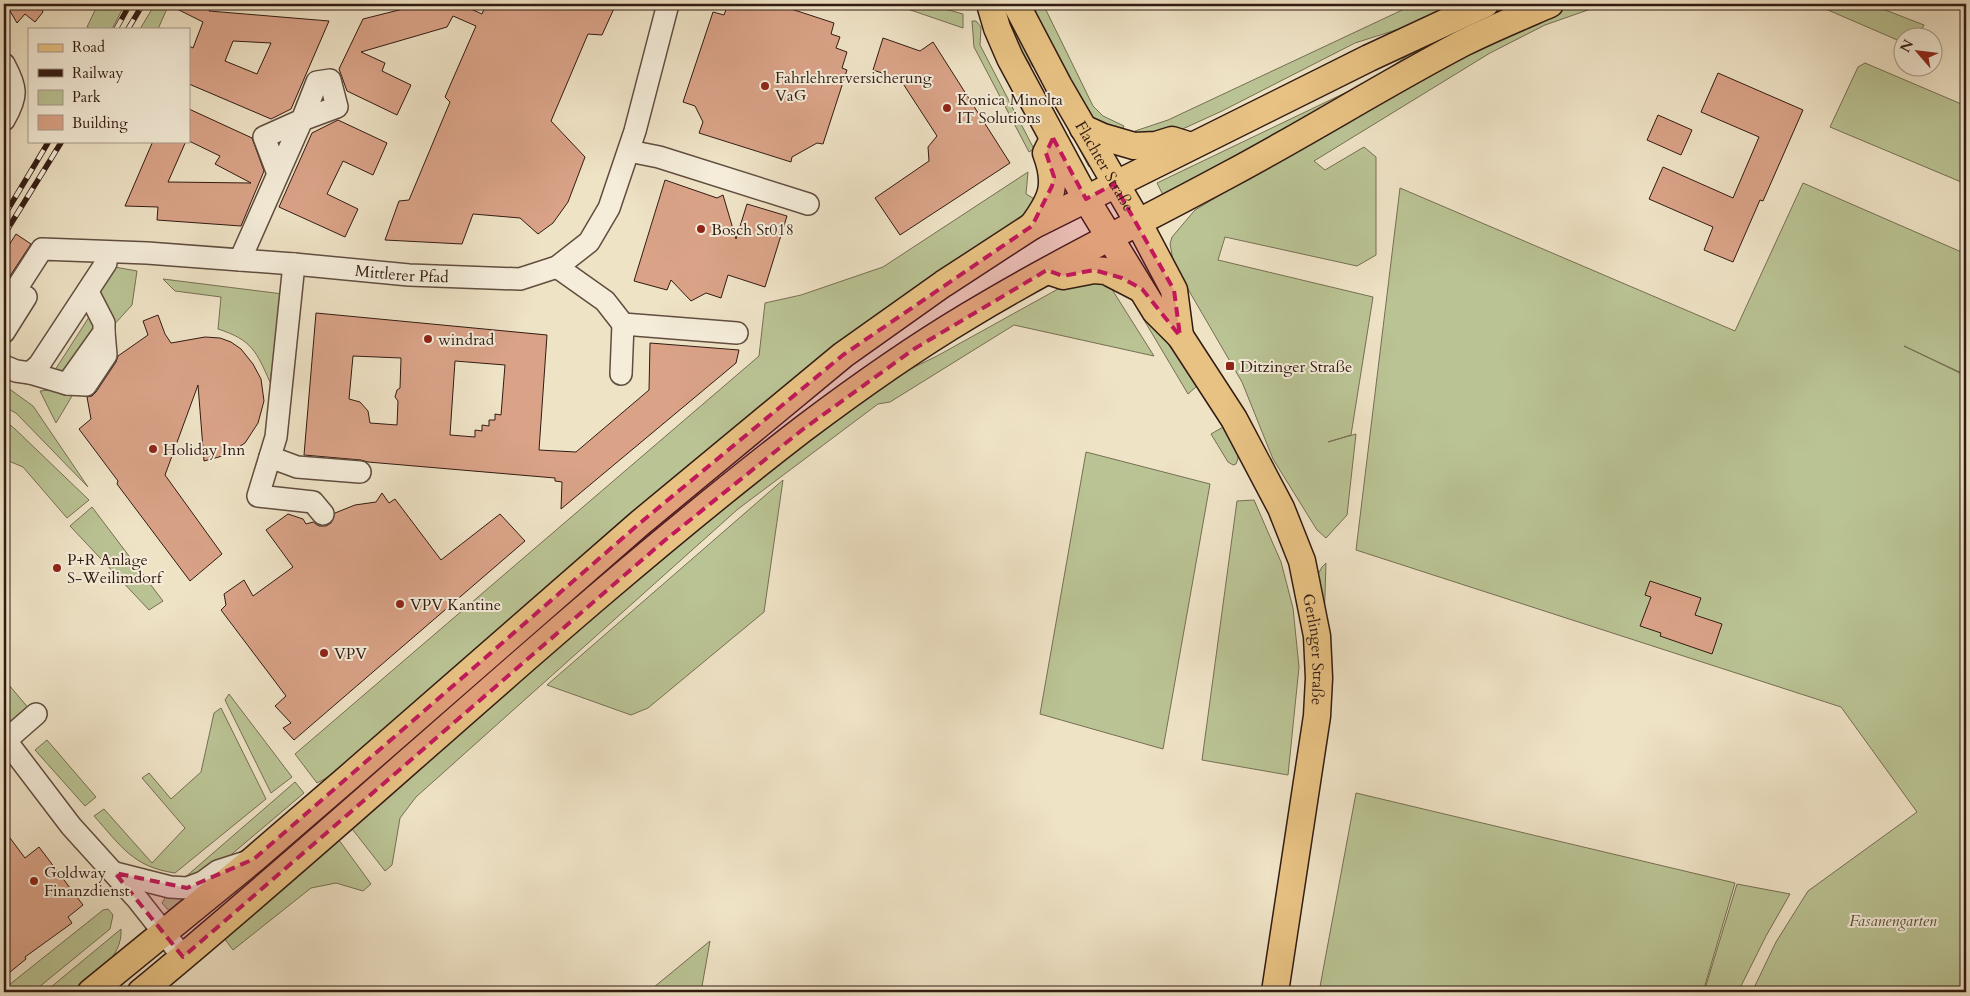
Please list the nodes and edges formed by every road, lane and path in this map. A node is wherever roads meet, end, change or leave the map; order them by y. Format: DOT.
graph roads {
  1 [pos="668,4"];
  2 [pos="990,4"];
  3 [pos="1016,4"];
  4 [pos="1485,4"];
  5 [pos="1550,4"];
  6 [pos="4,64"];
  7 [pos="4,120"];
  8 [pos="302,120"];
  9 [pos="1083,128"];
  10 [pos="1053,138"];
  11 [pos="1192,145"];
  12 [pos="629,151"];
  13 [pos="1114,184"];
  14 [pos="1086,199"];
  15 [pos="808,204"];
  16 [pos="1138,222"];
  17 [pos="1032,226"];
  18 [pos="1109,238"];
  19 [pos="55,250"];
  20 [pos="106,252"];
  21 [pos="240,260"];
  22 [pos="294,264"];
  23 [pos="557,267"];
  24 [pos="1047,270"];
  25 [pos="1142,289"];
  26 [pos="88,292"];
  27 [pos="4,308"];
  28 [pos="623,324"];
  29 [pos="4,332"];
  30 [pos="737,333"];
  31 [pos="1180,336"];
  32 [pos="4,366"];
  33 [pos="30,373"];
  34 [pos="620,374"];
  35 [pos="270,457"];
  36 [pos="360,472"];
  37 [pos="324,514"];
  38 [pos="36,714"];
  39 [pos="4,740"];
  40 [pos="254,859"];
  41 [pos="115,873"];
  42 [pos="163,933"];
  43 [pos="183,957"];
  44 [pos="91,992"];
  45 [pos="141,992"];
  46 [pos="1275,992"];
  1 -- 12 [label="street, Mittlerer Pfad"];
  2 -- 10 [label="main road, Flachter Straße"];
  3 -- 9 [label="main road, Flachter Straße"];
  4 -- 11 [label="main road"];
  5 -- 16 [label="main road"];
  6 -- 7 [label="street"];
  8 -- 21 [label="street"];
  9 -- 11 [label="main road"];
  9 -- 13 [label="main road, Flachter Straße"];
  10 -- 14 [label="main road, Flachter Straße"];
  10 -- 17 [label="main road"];
  11 -- 13 [label="main road"];
  12 -- 15 [label="street"];
  12 -- 23 [label="street, Mittlerer Pfad"];
  13 -- 14 [label="main road"];
  13 -- 16 [label="main road, Flachter Straße"];
  14 -- 17 [label="main road"];
  14 -- 18 [label="main road, Flachter Straße"];
  16 -- 18 [label="main road"];
  16 -- 31 [label="main road, Gerlinger Straße"];
  17 -- 40 [label="main road"];
  18 -- 24 [label="main road"];
  18 -- 25 [label="main road, Gerlinger Straße"];
  19 -- 20 [label="street, Mittlerer Pfad"];
  19 -- 27 [label="street"];
  19 -- 29 [label="street"];
  20 -- 21 [label="street, Mittlerer Pfad"];
  20 -- 26 [label="street"];
  21 -- 22 [label="street, Mittlerer Pfad"];
  22 -- 23 [label="street, Mittlerer Pfad"];
  22 -- 35 [label="street"];
  23 -- 28 [label="street"];
  24 -- 25 [label="main road"];
  24 -- 43 [label="main road"];
  25 -- 31 [label="main road, Gerlinger Straße"];
  26 -- 33 [label="street"];
  26 -- 33 [label="street"];
  28 -- 30 [label="street"];
  28 -- 34 [label="street"];
  31 -- 46 [label="main road, Gerlinger Straße"];
  32 -- 33 [label="street"];
  35 -- 36 [label="street"];
  35 -- 37 [label="street"];
  38 -- 39 [label="street"];
  39 -- 41 [label="street"];
  40 -- 41 [label="street"];
  40 -- 42 [label="main road"];
  41 -- 42 [label="street"];
  42 -- 43 [label="street"];
  42 -- 44 [label="main road"];
  43 -- 45 [label="main road"];
}
